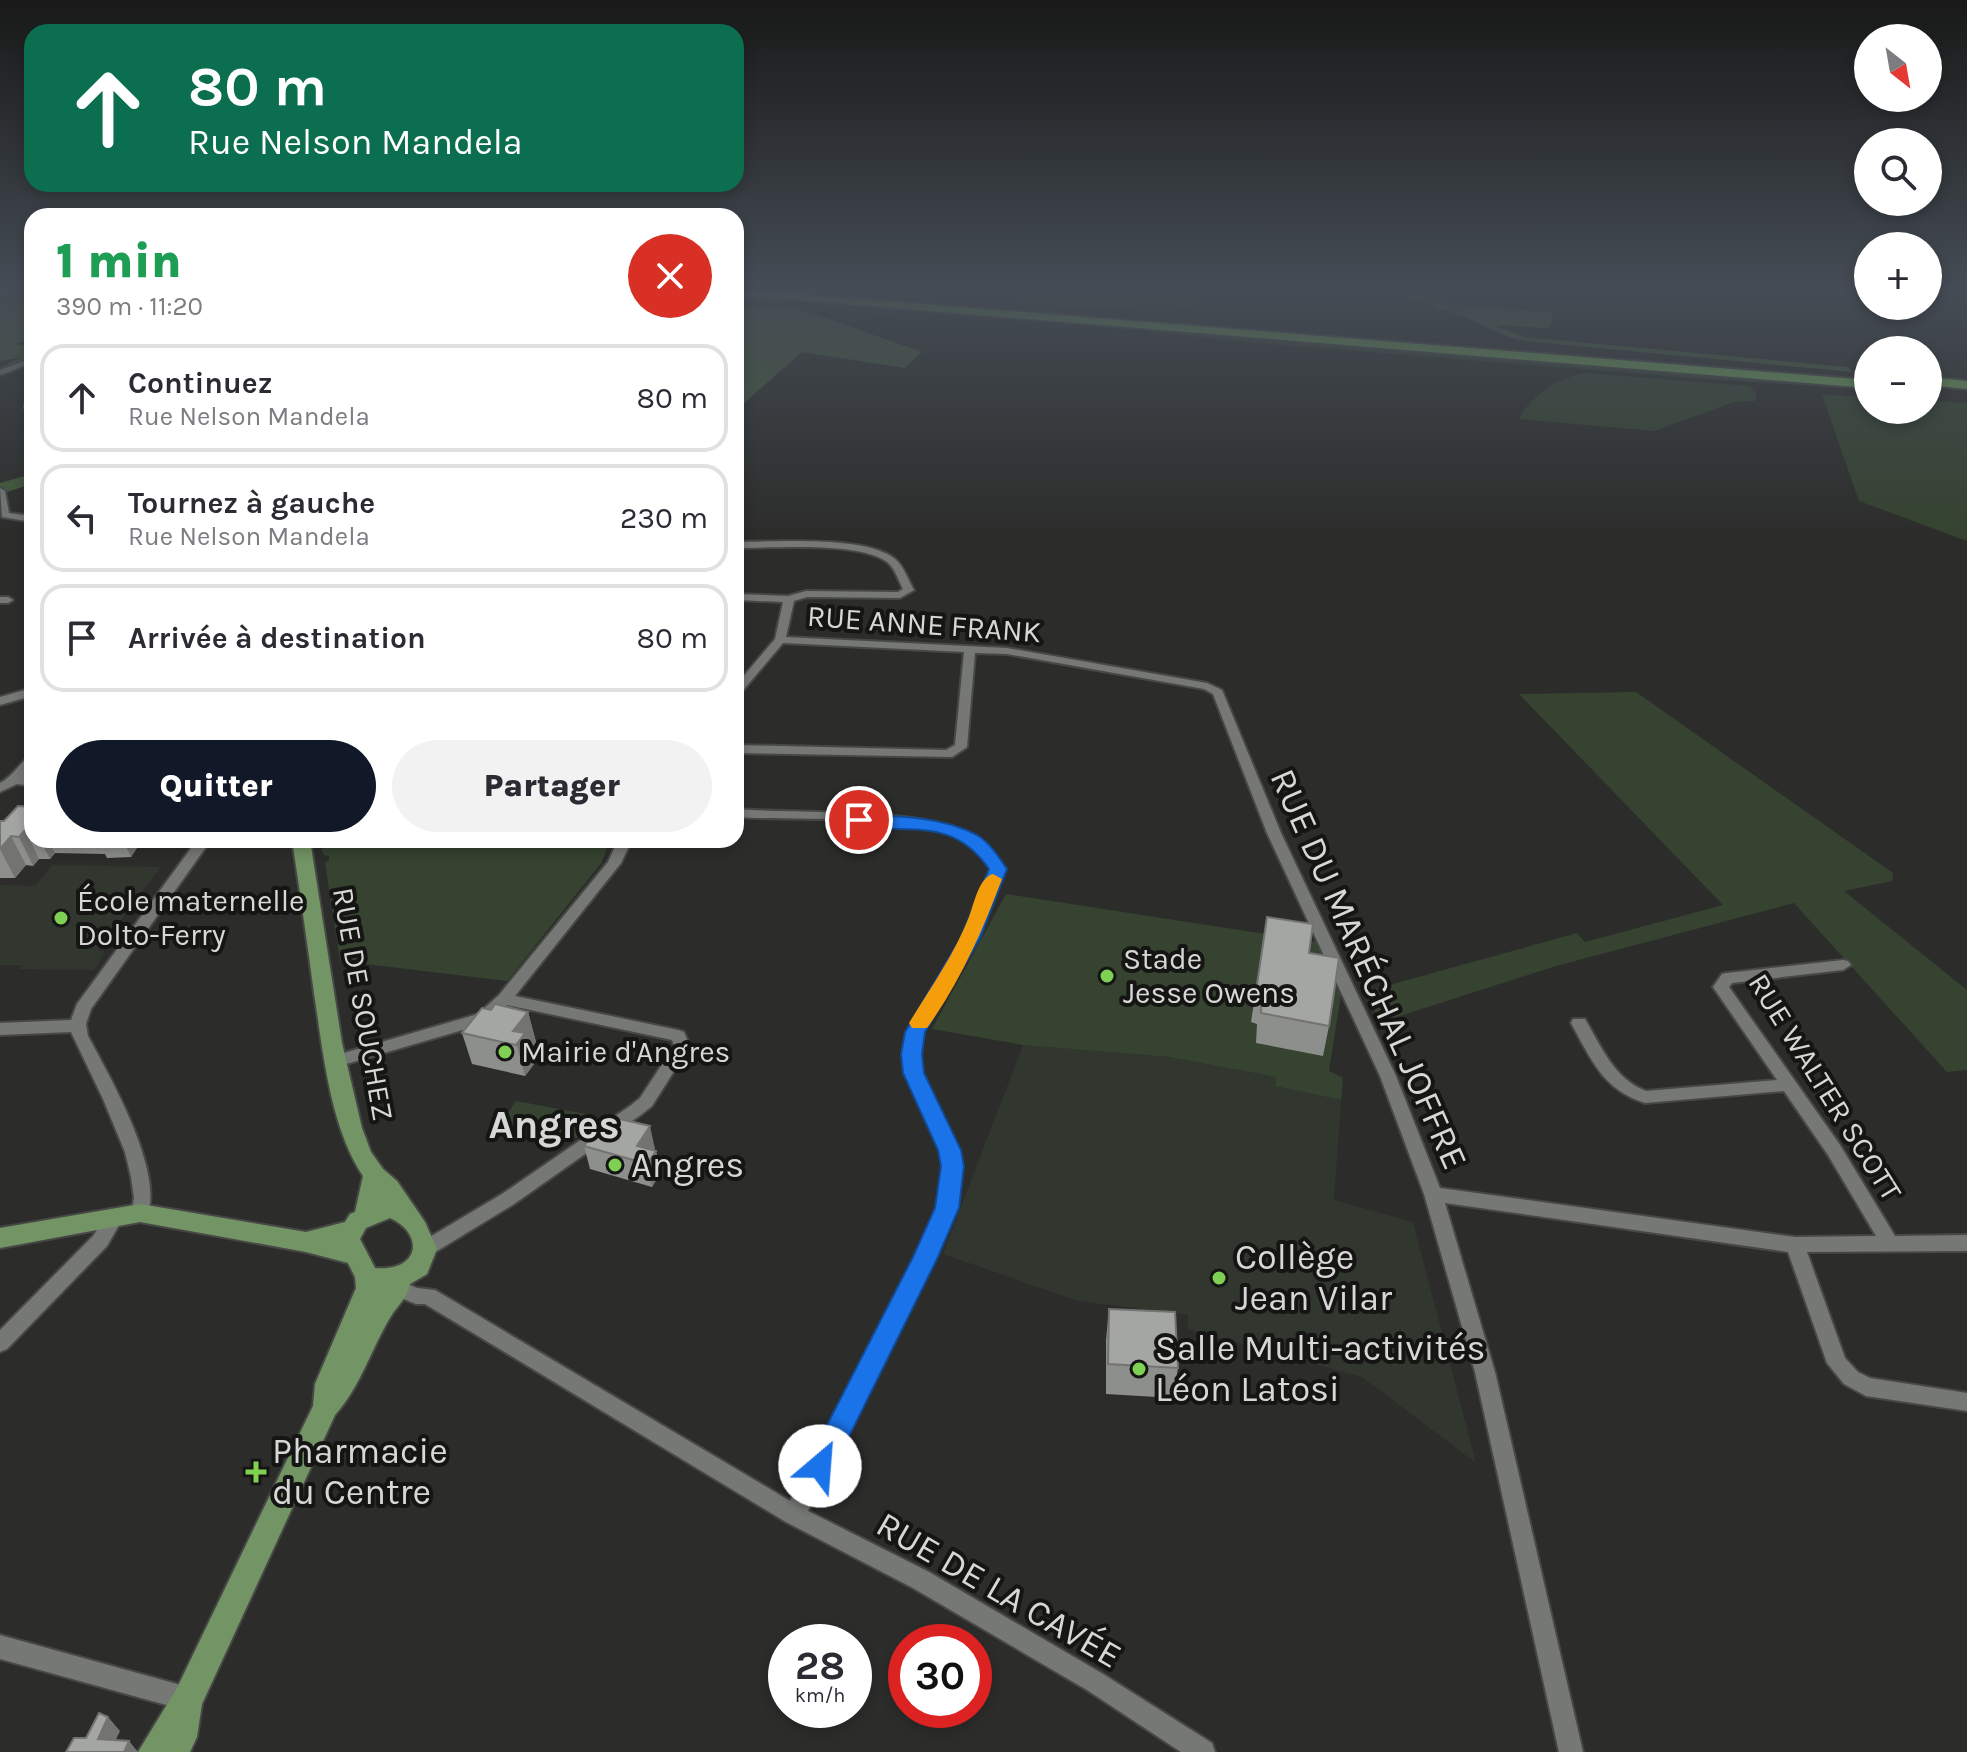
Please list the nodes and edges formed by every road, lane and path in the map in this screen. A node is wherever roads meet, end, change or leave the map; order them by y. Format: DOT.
graph roads {
  1 [pos="1732,369"];
  2 [pos="1738,369"];
  3 [pos="1772,369"];
  4 [pos="1854,378"];
  5 [pos="1854,378"];
  6 [pos="1854,378"];
  7 [pos="1942,388"];
  8 [pos="1967,390"];
  9 [pos="0,491"];
  10 [pos="2,516"];
  11 [pos="24,518"];
  12 [pos="744,545"];
  13 [pos="744,597"];
  14 [pos="789,599"];
  15 [pos="780,640"];
  16 [pos="970,649"];
  17 [pos="744,683"];
  18 [pos="1207,686"];
  19 [pos="24,693"];
  20 [pos="0,701"];
  21 [pos="744,749"];
  22 [pos="24,769"];
  23 [pos="15,780"];
  24 [pos="24,781"];
  25 [pos="0,788"];
  26 [pos="744,813"];
  27 [pos="198,848"];
  28 [pos="302,848"];
  29 [pos="621,848"];
  30 [pos="1843,965"];
  31 [pos="504,999"];
  32 [pos="1579,1023"];
  33 [pos="78,1024"];
  34 [pos="0,1029"];
  35 [pos="336,1061"];
  36 [pos="1788,1085"];
  37 [pos="375,1175"];
  38 [pos="1433,1194"];
  39 [pos="140,1213"];
  40 [pos="405,1213"];
  41 [pos="113,1220"];
  42 [pos="358,1224"];
  43 [pos="0,1238"];
  44 [pos="306,1242"];
  45 [pos="1967,1243"];
  46 [pos="1890,1244"];
  47 [pos="1795,1245"];
  48 [pos="423,1256"];
  49 [pos="361,1266"];
  50 [pos="397,1284"];
  51 [pos="428,1296"];
  52 [pos="0,1343"];
  53 [pos="1967,1402"];
  54 [pos="326,1407"];
  55 [pos="794,1515"];
  56 [pos="0,1647"];
  57 [pos="188,1699"];
  58 [pos="154,1752"];
  59 [pos="174,1752"];
  60 [pos="1203,1752"];
  61 [pos="1571,1752"];
  1 -- 5 [label="highway"];
  2 -- 4 [label="highway"];
  3 -- 6 [label="highway"];
  7 -- 8 [label="highway"];
  9 -- 10 [label="street"];
  10 -- 11 [label="street"];
  12 -- 14 [label="street"];
  13 -- 14 [label="street"];
  14 -- 15 [label="street"];
  15 -- 16 [label="street, RUE ANNE FRANK"];
  15 -- 17 [label="street"];
  16 -- 18 [label="street, RUE ANNE FRANK"];
  16 -- 21 [label="street"];
  18 -- 38 [label="street, RUE DU MARÉCHAL JOFFRE"];
  19 -- 20 [label="street"];
  22 -- 23 [label="street"];
  23 -- 24 [label="street"];
  23 -- 25 [label="street"];
  26 -- 55 [label="street"];
  27 -- 33 [label="street"];
  28 -- 35 [label="main road, RUE DE SOUCHEZ"];
  29 -- 31 [label="street"];
  30 -- 36 [label="street, RUE WALTER SCOTT"];
  31 -- 35 [label="street"];
  31 -- 48 [label="street"];
  32 -- 36 [label="street"];
  33 -- 34 [label="street"];
  33 -- 39 [label="street"];
  35 -- 37 [label="main road, RUE DE SOUCHEZ"];
  36 -- 46 [label="street, RUE WALTER SCOTT"];
  37 -- 40 [label="main road, RUE DE SOUCHEZ"];
  37 -- 42 [label="main road"];
  38 -- 47 [label="street"];
  38 -- 61 [label="street, RUE DU MARÉCHAL JOFFRE"];
  39 -- 41 [label="main road"];
  39 -- 44 [label="main road"];
  40 -- 42 [label="main road"];
  40 -- 48 [label="main road"];
  41 -- 43 [label="main road"];
  41 -- 52 [label="street"];
  42 -- 44 [label="main road"];
  42 -- 49 [label="main road"];
  44 -- 49 [label="main road"];
  45 -- 46 [label="street"];
  46 -- 47 [label="street"];
  47 -- 53 [label="street"];
  48 -- 50 [label="main road"];
  48 -- 51 [label="street"];
  49 -- 50 [label="main road"];
  49 -- 54 [label="main road"];
  50 -- 51 [label="street, RUE DE LA CAVÉE"];
  50 -- 54 [label="main road"];
  51 -- 55 [label="street, RUE DE LA CAVÉE"];
  54 -- 57 [label="main road"];
  55 -- 60 [label="street, RUE DE LA CAVÉE"];
  56 -- 57 [label="street"];
  57 -- 58 [label="main road"];
  57 -- 59 [label="main road"];
}
